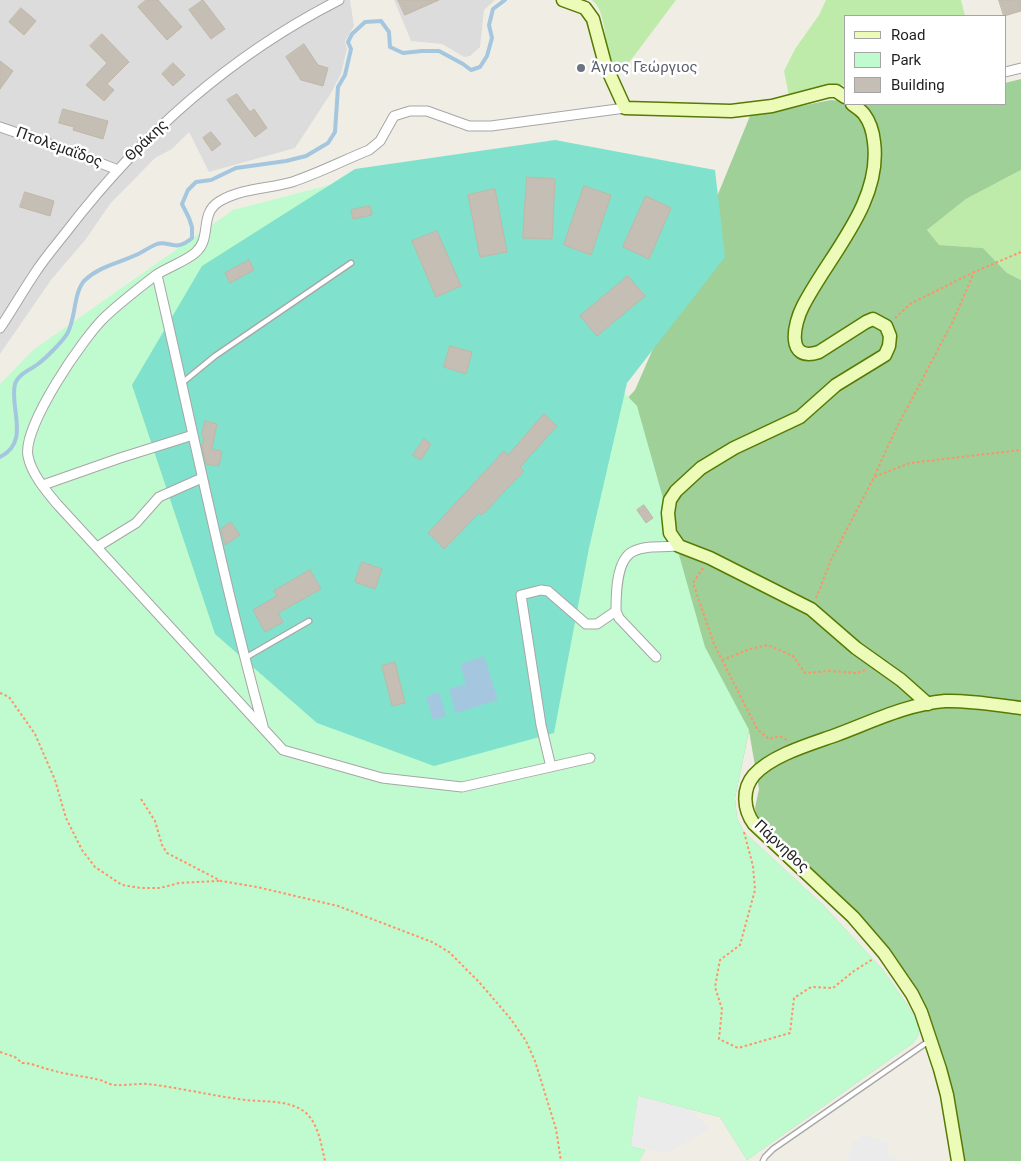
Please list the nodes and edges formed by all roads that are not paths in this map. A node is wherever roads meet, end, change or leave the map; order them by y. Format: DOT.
graph roads {
  1 [pos="339,0"];
  2 [pos="563,0"];
  3 [pos="1021,68"];
  4 [pos="1006,72"];
  5 [pos="844,96"];
  6 [pos="853,105"];
  7 [pos="625,108"];
  8 [pos="0,127"];
  9 [pos="118,170"];
  10 [pos="351,264"];
  11 [pos="157,275"];
  12 [pos="0,328"];
  13 [pos="182,383"];
  14 [pos="193,435"];
  15 [pos="202,478"];
  16 [pos="43,485"];
  17 [pos="679,546"];
  18 [pos="97,547"];
  19 [pos="616,611"];
  20 [pos="309,621"];
  21 [pos="656,657"];
  22 [pos="244,658"];
  23 [pos="928,704"];
  24 [pos="1021,708"];
  25 [pos="264,729"];
  26 [pos="590,758"];
  27 [pos="551,767"];
  28 [pos="930,1040"];
  29 [pos="763,1161"];
  30 [pos="958,1161"];
  1 -- 9 [label="street, Θράκης"];
  2 -- 7 [label="street"];
  3 -- 4 [label="street"];
  5 -- 7 [label="street"];
  6 -- 17 [label="street"];
  7 -- 11 [label="street"];
  8 -- 9 [label="street, Πτολεμαΐδος"];
  9 -- 12 [label="street, Θράκης"];
  10 -- 13 [label="lane"];
  11 -- 13 [label="street"];
  11 -- 16 [label="street"];
  13 -- 14 [label="street"];
  14 -- 15 [label="street"];
  14 -- 16 [label="street"];
  15 -- 18 [label="street"];
  15 -- 22 [label="street"];
  16 -- 18 [label="street"];
  17 -- 19 [label="street"];
  17 -- 23 [label="street"];
  18 -- 25 [label="street"];
  19 -- 21 [label="street"];
  19 -- 27 [label="street"];
  20 -- 22 [label="lane"];
  22 -- 25 [label="street"];
  23 -- 24 [label="street, Πάρνηθος"];
  23 -- 28 [label="street, Πάρνηθος"];
  25 -- 27 [label="street"];
  26 -- 27 [label="street"];
  28 -- 29 [label="lane"];
  28 -- 30 [label="street, Πάρνηθος"];
}
